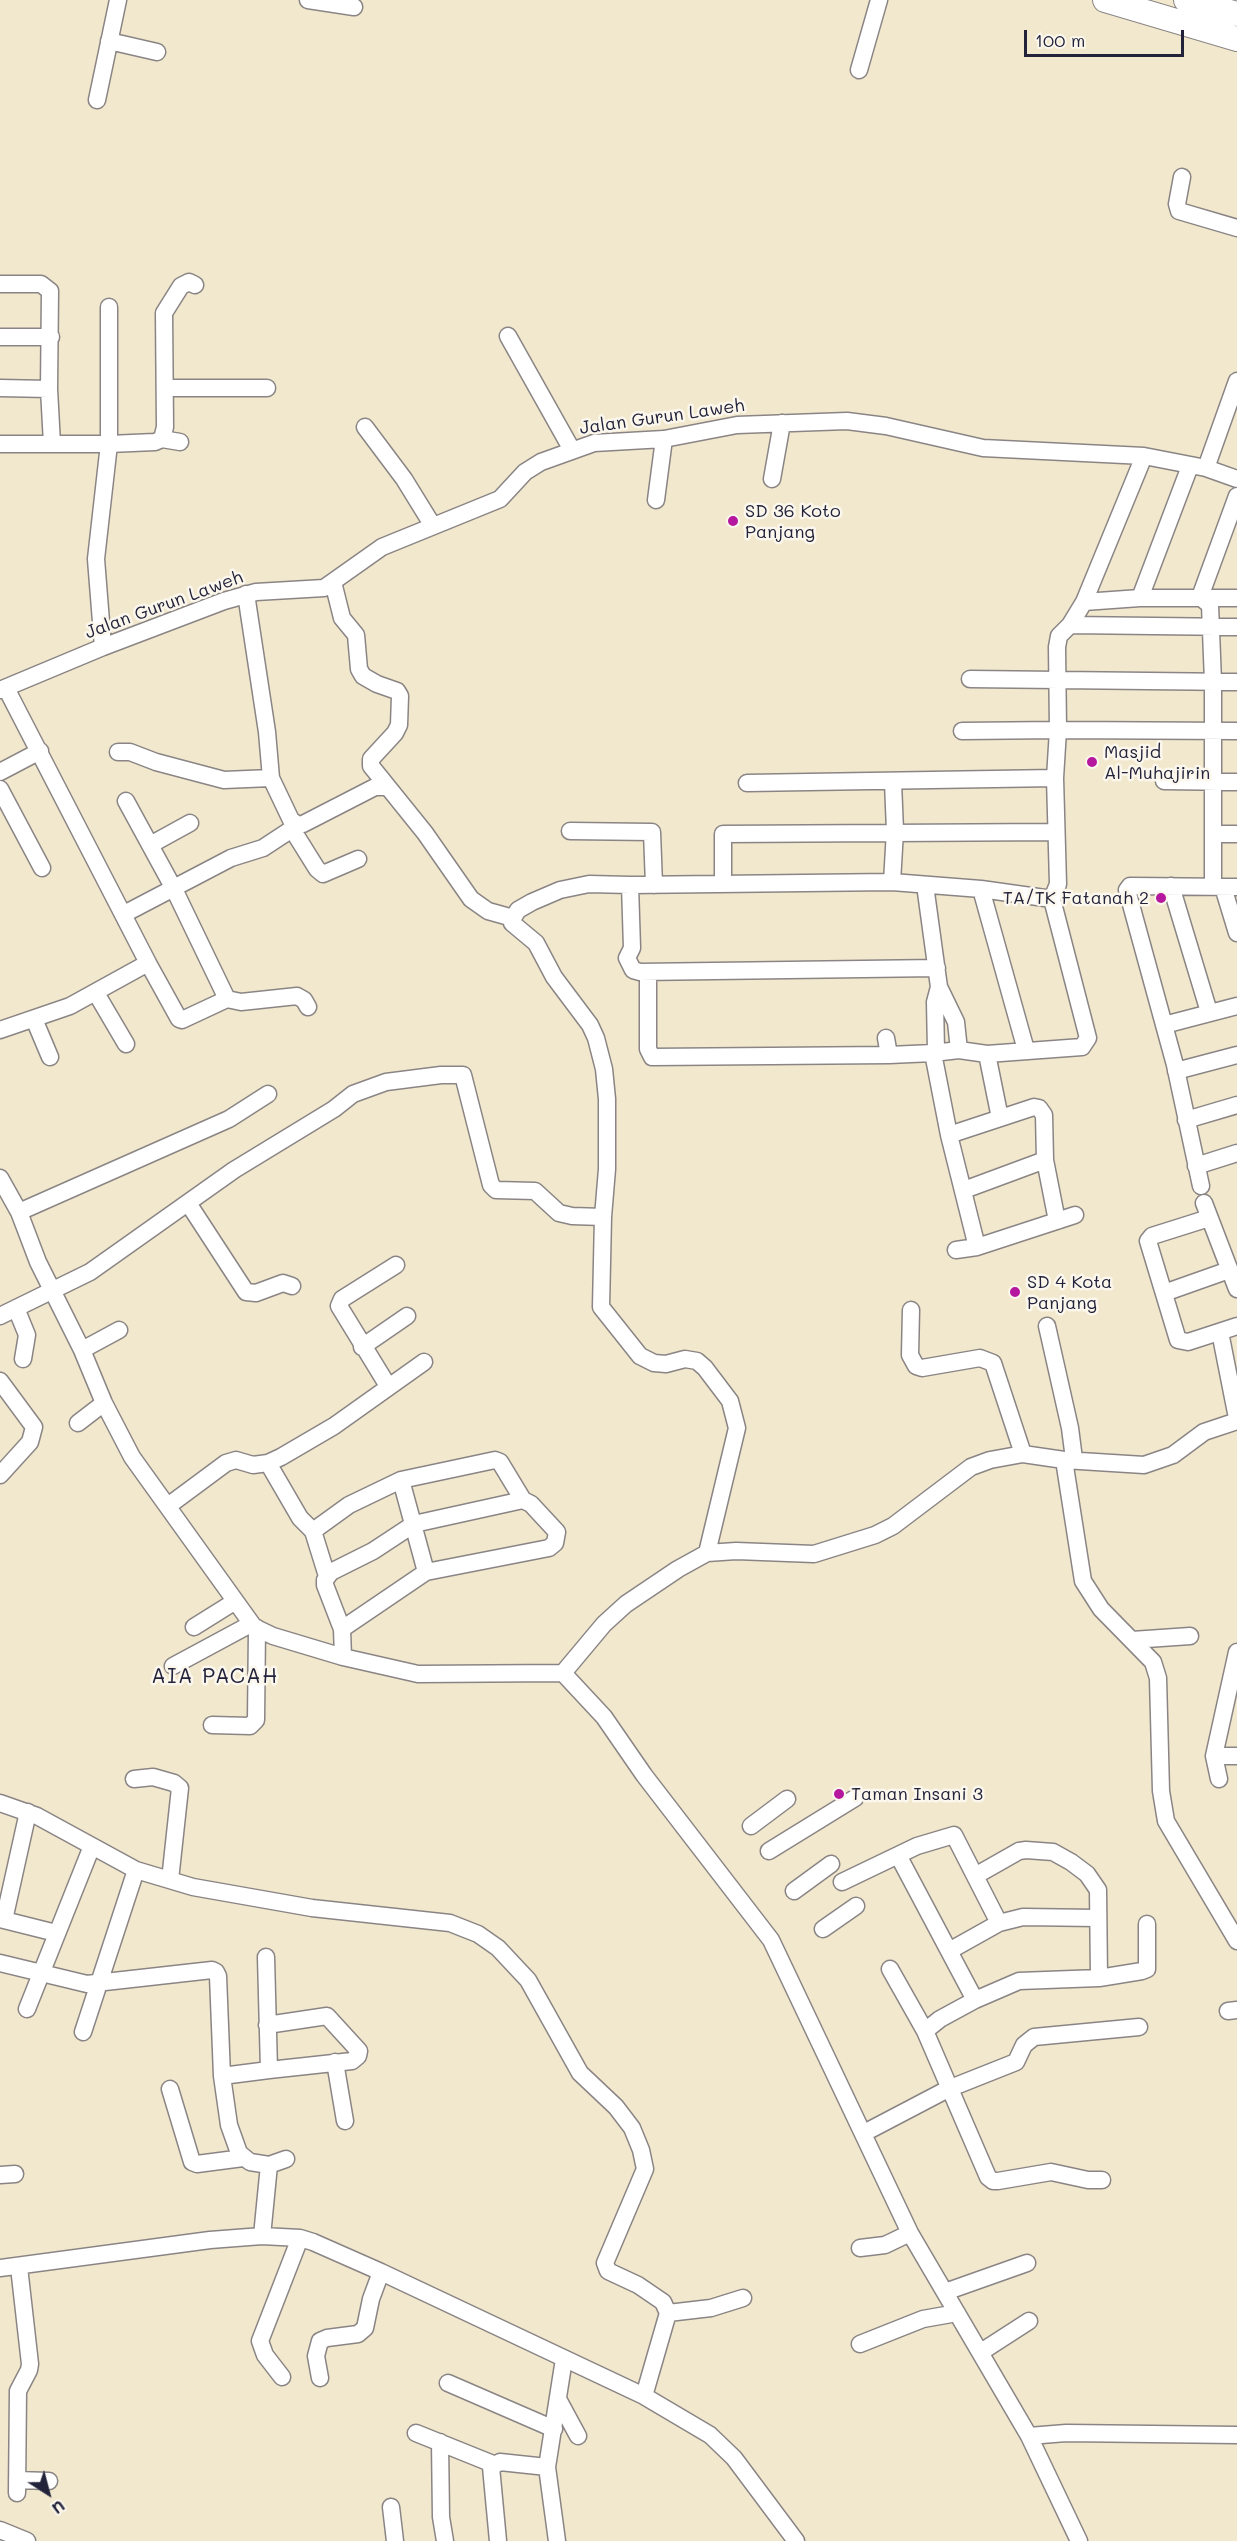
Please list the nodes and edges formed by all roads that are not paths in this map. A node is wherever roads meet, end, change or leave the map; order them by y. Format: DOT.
graph roads {
  1 [pos="118,0"];
  2 [pos="308,0"];
  3 [pos="879,0"];
  4 [pos="1105,0"];
  5 [pos="1186,0"];
  6 [pos="354,7"];
  7 [pos="1237,14"];
  8 [pos="1237,39"];
  9 [pos="108,41"];
  10 [pos="157,52"];
  11 [pos="859,70"];
  12 [pos="97,100"];
  13 [pos="1182,177"];
  14 [pos="1237,228"];
  15 [pos="0,284"];
  16 [pos="195,285"];
  17 [pos="109,307"];
  18 [pos="508,336"];
  19 [pos="51,337"];
  20 [pos="0,338"];
  21 [pos="1237,381"];
  22 [pos="0,388"];
  23 [pos="165,388"];
  24 [pos="267,388"];
  25 [pos="49,389"];
  26 [pos="782,423"];
  27 [pos="365,427"];
  28 [pos="162,439"];
  29 [pos="664,439"];
  30 [pos="180,442"];
  31 [pos="0,444"];
  32 [pos="52,444"];
  33 [pos="109,444"];
  34 [pos="572,450"];
  35 [pos="1144,456"];
  36 [pos="1198,467"];
  37 [pos="772,478"];
  38 [pos="1237,479"];
  39 [pos="1237,496"];
  40 [pos="656,500"];
  41 [pos="432,526"];
  42 [pos="1229,537"];
  43 [pos="333,582"];
  44 [pos="246,594"];
  45 [pos="1200,597"];
  46 [pos="1140,598"];
  47 [pos="1237,598"];
  48 [pos="1084,602"];
  49 [pos="1070,625"];
  50 [pos="1211,627"];
  51 [pos="1237,627"];
  52 [pos="103,647"];
  53 [pos="970,679"];
  54 [pos="1058,679"];
  55 [pos="1214,682"];
  56 [pos="1237,682"];
  57 [pos="3,689"];
  58 [pos="1058,730"];
  59 [pos="962,731"];
  60 [pos="1212,731"];
  61 [pos="1237,731"];
  62 [pos="40,751"];
  63 [pos="118,752"];
  64 [pos="0,772"];
  65 [pos="272,777"];
  66 [pos="1055,778"];
  67 [pos="1164,781"];
  68 [pos="893,782"];
  69 [pos="1212,782"];
  70 [pos="1237,782"];
  71 [pos="747,783"];
  72 [pos="386,787"];
  73 [pos="0,789"];
  74 [pos="126,801"];
  75 [pos="190,823"];
  76 [pos="295,827"];
  77 [pos="570,831"];
  78 [pos="895,831"];
  79 [pos="1056,832"];
  80 [pos="1212,834"];
  81 [pos="1237,834"];
  82 [pos="150,845"];
  83 [pos="358,859"];
  84 [pos="42,868"];
  85 [pos="892,882"];
  86 [pos="723,883"];
  87 [pos="630,885"];
  88 [pos="654,885"];
  89 [pos="926,885"];
  90 [pos="1171,886"];
  91 [pos="1224,887"];
  92 [pos="174,889"];
  93 [pos="981,889"];
  94 [pos="1052,899"];
  95 [pos="124,914"];
  96 [pos="513,918"];
  97 [pos="1237,933"];
  98 [pos="148,963"];
  99 [pos="937,968"];
  100 [pos="648,973"];
  101 [pos="939,987"];
  102 [pos="96,993"];
  103 [pos="227,999"];
  104 [pos="1237,1005"];
  105 [pos="308,1007"];
  106 [pos="1209,1012"];
  107 [pos="34,1019"];
  108 [pos="1164,1025"];
  109 [pos="0,1030"];
  110 [pos="886,1038"];
  111 [pos="126,1044"];
  112 [pos="959,1050"];
  113 [pos="1026,1050"];
  114 [pos="934,1052"];
  115 [pos="987,1054"];
  116 [pos="889,1055"];
  117 [pos="1237,1055"];
  118 [pos="50,1057"];
  119 [pos="1176,1071"];
  120 [pos="268,1095"];
  121 [pos="1237,1105"];
  122 [pos="1000,1118"];
  123 [pos="1186,1120"];
  124 [pos="949,1135"];
  125 [pos="1237,1153"];
  126 [pos="1045,1160"];
  127 [pos="1196,1166"];
  128 [pos="0,1178"];
  129 [pos="1201,1185"];
  130 [pos="964,1191"];
  131 [pos="188,1203"];
  132 [pos="19,1212"];
  133 [pos="1076,1215"];
  134 [pos="603,1217"];
  135 [pos="1057,1221"];
  136 [pos="977,1247"];
  137 [pos="956,1250"];
  138 [pos="396,1265"];
  139 [pos="1229,1270"];
  140 [pos="292,1286"];
  141 [pos="1237,1289"];
  142 [pos="53,1290"];
  143 [pos="1164,1293"];
  144 [pos="16,1308"];
  145 [pos="911,1310"];
  146 [pos="0,1316"];
  147 [pos="407,1316"];
  148 [pos="1047,1326"];
  149 [pos="1237,1326"];
  150 [pos="119,1330"];
  151 [pos="1220,1332"];
  152 [pos="362,1347"];
  153 [pos="82,1350"];
  154 [pos="23,1359"];
  155 [pos="424,1362"];
  156 [pos="0,1381"];
  157 [pos="388,1386"];
  158 [pos="104,1403"];
  159 [pos="1237,1419"];
  160 [pos="78,1423"];
  161 [pos="1023,1454"];
  162 [pos="1069,1460"];
  163 [pos="268,1463"];
  164 [pos="0,1476"];
  165 [pos="401,1480"];
  166 [pos="523,1500"];
  167 [pos="168,1506"];
  168 [pos="414,1524"];
  169 [pos="313,1531"];
  170 [pos="707,1553"];
  171 [pos="426,1572"];
  172 [pos="327,1576"];
  173 [pos="234,1602"];
  174 [pos="254,1626"];
  175 [pos="194,1627"];
  176 [pos="342,1629"];
  177 [pos="1190,1636"];
  178 [pos="1132,1640"];
  179 [pos="343,1657"];
  180 [pos="1237,1658"];
  181 [pos="173,1666"];
  182 [pos="563,1673"];
  183 [pos="1231,1708"];
  184 [pos="213,1725"];
  185 [pos="1215,1756"];
  186 [pos="1237,1756"];
  187 [pos="134,1779"];
  188 [pos="1219,1779"];
  189 [pos="855,1798"];
  190 [pos="787,1799"];
  191 [pos="0,1803"];
  192 [pos="28,1812"];
  193 [pos="751,1826"];
  194 [pos="92,1846"];
  195 [pos="769,1851"];
  196 [pos="899,1857"];
  197 [pos="831,1864"];
  198 [pos="136,1870"];
  199 [pos="975,1876"];
  200 [pos="170,1880"];
  201 [pos="842,1882"];
  202 [pos="794,1891"];
  203 [pos="856,1906"];
  204 [pos="1097,1918"];
  205 [pos="2,1919"];
  206 [pos="999,1923"];
  207 [pos="1147,1924"];
  208 [pos="823,1929"];
  209 [pos="56,1933"];
  210 [pos="1237,1941"];
  211 [pos="949,1951"];
  212 [pos="266,1957"];
  213 [pos="0,1963"];
  214 [pos="890,1969"];
  215 [pos="42,1972"];
  216 [pos="1099,1978"];
  217 [pos="99,1983"];
  218 [pos="975,2000"];
  219 [pos="27,2009"];
  220 [pos="267,2025"];
  221 [pos="1138,2027"];
  222 [pos="925,2031"];
  223 [pos="83,2032"];
  224 [pos="334,2062"];
  225 [pos="269,2070"];
  226 [pos="222,2076"];
  227 [pos="170,2089"];
  228 [pos="948,2089"];
  229 [pos="345,2121"];
  230 [pos="864,2133"];
  231 [pos="243,2158"];
  232 [pos="286,2159"];
  233 [pos="269,2165"];
  234 [pos="1102,2180"];
  235 [pos="910,2233"];
  236 [pos="262,2236"];
  237 [pos="300,2238"];
  238 [pos="860,2248"];
  239 [pos="1027,2263"];
  240 [pos="19,2267"];
  241 [pos="0,2268"];
  242 [pos="381,2272"];
  243 [pos="945,2292"];
  244 [pos="743,2298"];
  245 [pos="668,2313"];
  246 [pos="957,2313"];
  247 [pos="1029,2321"];
  248 [pos="860,2344"];
  249 [pos="981,2352"];
  250 [pos="564,2359"];
  251 [pos="282,2377"];
  252 [pos="320,2378"];
  253 [pos="448,2383"];
  254 [pos="644,2396"];
  255 [pos="558,2400"];
  256 [pos="554,2430"];
  257 [pos="416,2433"];
  258 [pos="1237,2435"];
  259 [pos="578,2436"];
  260 [pos="1029,2436"];
  261 [pos="440,2442"];
  262 [pos="493,2464"];
  263 [pos="547,2467"];
  264 [pos="49,2481"];
  265 [pos="391,2508"];
  266 [pos="0,2530"];
  267 [pos="27,2541"];
  268 [pos="395,2541"];
  269 [pos="445,2541"];
  270 [pos="498,2541"];
  271 [pos="557,2541"];
  272 [pos="796,2541"];
  273 [pos="1079,2541"];
  1 -- 9 [label="street"];
  2 -- 6 [label="street"];
  3 -- 11 [label="street"];
  4 -- 8 [label="highway"];
  5 -- 7 [label="highway"];
  9 -- 10 [label="street"];
  9 -- 12 [label="street"];
  13 -- 14 [label="street"];
  15 -- 19 [label="street"];
  16 -- 23 [label="street"];
  17 -- 33 [label="street"];
  18 -- 34 [label="street"];
  19 -- 20 [label="street"];
  19 -- 25 [label="street"];
  21 -- 36 [label="street"];
  22 -- 25 [label="street"];
  23 -- 24 [label="street"];
  23 -- 28 [label="street"];
  25 -- 32 [label="street"];
  26 -- 29 [label="street, Jalan Gurun Laweh"];
  26 -- 35 [label="street, Jalan Gurun Laweh"];
  26 -- 37 [label="street"];
  27 -- 41 [label="street"];
  28 -- 30 [label="street"];
  28 -- 33 [label="street"];
  29 -- 34 [label="street, Jalan Gurun Laweh"];
  29 -- 40 [label="street"];
  31 -- 32 [label="street"];
  32 -- 33 [label="street"];
  33 -- 52 [label="street"];
  34 -- 41 [label="street, Jalan Gurun Laweh"];
  35 -- 36 [label="street, Jalan Gurun Laweh"];
  35 -- 48 [label="street"];
  36 -- 38 [label="street, Jalan Gurun Laweh"];
  36 -- 46 [label="street"];
  39 -- 42 [label="street"];
  41 -- 43 [label="street, Jalan Gurun Laweh"];
  42 -- 45 [label="street"];
  43 -- 44 [label="street, Jalan Gurun Laweh"];
  43 -- 72 [label="street"];
  44 -- 52 [label="street, Jalan Gurun Laweh"];
  44 -- 65 [label="street"];
  45 -- 46 [label="street"];
  45 -- 47 [label="street"];
  45 -- 50 [label="street"];
  46 -- 48 [label="street"];
  48 -- 49 [label="street"];
  49 -- 50 [label="street"];
  49 -- 54 [label="street"];
  50 -- 51 [label="street"];
  50 -- 55 [label="street"];
  52 -- 57 [label="street, Jalan Gurun Laweh"];
  53 -- 54 [label="street"];
  54 -- 55 [label="street"];
  54 -- 58 [label="street"];
  55 -- 56 [label="street"];
  55 -- 60 [label="street"];
  57 -- 62 [label="street"];
  58 -- 59 [label="street"];
  58 -- 60 [label="street"];
  58 -- 66 [label="street"];
  60 -- 61 [label="street"];
  60 -- 69 [label="street"];
  62 -- 64 [label="street"];
  62 -- 95 [label="street"];
  63 -- 65 [label="street"];
  65 -- 76 [label="street"];
  66 -- 68 [label="street"];
  66 -- 79 [label="street"];
  67 -- 69 [label="street"];
  68 -- 71 [label="street"];
  68 -- 78 [label="street"];
  69 -- 70 [label="street"];
  69 -- 80 [label="street"];
  72 -- 76 [label="street"];
  72 -- 96 [label="street"];
  73 -- 84 [label="street"];
  74 -- 82 [label="street"];
  75 -- 82 [label="street"];
  76 -- 83 [label="street"];
  76 -- 92 [label="street"];
  77 -- 88 [label="street"];
  78 -- 79 [label="street"];
  78 -- 85 [label="street"];
  78 -- 86 [label="street"];
  79 -- 94 [label="street"];
  80 -- 81 [label="street"];
  80 -- 91 [label="street"];
  82 -- 92 [label="street"];
  85 -- 86 [label="street"];
  85 -- 89 [label="street"];
  86 -- 88 [label="street"];
  87 -- 88 [label="street"];
  87 -- 96 [label="street"];
  87 -- 100 [label="street"];
  89 -- 93 [label="street"];
  89 -- 99 [label="street"];
  90 -- 91 [label="street"];
  90 -- 106 [label="street"];
  90 -- 108 [label="street"];
  91 -- 97 [label="street"];
  92 -- 95 [label="street"];
  92 -- 103 [label="street"];
  93 -- 94 [label="street"];
  93 -- 113 [label="street"];
  94 -- 113 [label="street"];
  95 -- 98 [label="street"];
  96 -- 134 [label="street"];
  98 -- 102 [label="street"];
  98 -- 103 [label="street"];
  99 -- 100 [label="street"];
  99 -- 101 [label="street"];
  100 -- 116 [label="street"];
  101 -- 112 [label="street"];
  101 -- 114 [label="street"];
  102 -- 107 [label="street"];
  102 -- 111 [label="street"];
  103 -- 105 [label="street"];
  104 -- 106 [label="street"];
  106 -- 108 [label="street"];
  107 -- 109 [label="street"];
  107 -- 118 [label="street"];
  108 -- 119 [label="street"];
  110 -- 116 [label="street"];
  112 -- 114 [label="street"];
  112 -- 115 [label="street"];
  113 -- 115 [label="street"];
  114 -- 116 [label="street"];
  114 -- 124 [label="street"];
  115 -- 122 [label="street"];
  117 -- 119 [label="street"];
  119 -- 123 [label="street"];
  120 -- 132 [label="street"];
  121 -- 123 [label="street"];
  122 -- 124 [label="street"];
  122 -- 126 [label="street"];
  123 -- 127 [label="street"];
  124 -- 130 [label="street"];
  125 -- 127 [label="street"];
  126 -- 130 [label="street"];
  126 -- 135 [label="street"];
  127 -- 129 [label="street"];
  128 -- 132 [label="street"];
  130 -- 136 [label="street"];
  131 -- 134 [label="street"];
  131 -- 140 [label="street"];
  131 -- 142 [label="street"];
  132 -- 142 [label="street"];
  133 -- 135 [label="street"];
  134 -- 170 [label="street"];
  135 -- 136 [label="street"];
  136 -- 137 [label="street"];
  138 -- 152 [label="street"];
  139 -- 141 [label="street"];
  139 -- 143 [label="street"];
  139 -- 143 [label="street"];
  142 -- 144 [label="street"];
  142 -- 153 [label="street"];
  143 -- 151 [label="street"];
  144 -- 146 [label="street"];
  144 -- 154 [label="street"];
  145 -- 161 [label="street"];
  147 -- 152 [label="street"];
  148 -- 162 [label="street"];
  149 -- 151 [label="street"];
  150 -- 153 [label="street"];
  151 -- 159 [label="street"];
  152 -- 157 [label="street"];
  153 -- 158 [label="street"];
  155 -- 157 [label="street"];
  156 -- 164 [label="street"];
  157 -- 163 [label="street"];
  158 -- 160 [label="street"];
  158 -- 167 [label="street"];
  159 -- 162 [label="street"];
  161 -- 162 [label="street"];
  161 -- 170 [label="street"];
  162 -- 178 [label="street"];
  163 -- 167 [label="street"];
  163 -- 169 [label="street"];
  165 -- 166 [label="street"];
  165 -- 168 [label="street"];
  165 -- 169 [label="street"];
  166 -- 168 [label="street"];
  166 -- 171 [label="street"];
  167 -- 173 [label="street"];
  168 -- 171 [label="street"];
  168 -- 172 [label="street"];
  169 -- 172 [label="street"];
  170 -- 182 [label="street"];
  171 -- 176 [label="street"];
  172 -- 176 [label="street"];
  173 -- 174 [label="street"];
  173 -- 175 [label="street"];
  174 -- 179 [label="street"];
  174 -- 181 [label="street"];
  174 -- 184 [label="street"];
  176 -- 179 [label="street"];
  177 -- 178 [label="street"];
  178 -- 210 [label="street"];
  179 -- 182 [label="street"];
  180 -- 183 [label="street"];
  182 -- 230 [label="street"];
  183 -- 185 [label="street"];
  185 -- 186 [label="street"];
  185 -- 188 [label="street"];
  187 -- 200 [label="street"];
  189 -- 195 [label="street"];
  190 -- 193 [label="street"];
  191 -- 192 [label="street"];
  192 -- 194 [label="street"];
  192 -- 205 [label="street"];
  194 -- 198 [label="street"];
  194 -- 209 [label="street"];
  196 -- 199 [label="street"];
  196 -- 201 [label="street"];
  196 -- 211 [label="street"];
  197 -- 202 [label="street"];
  198 -- 200 [label="street"];
  198 -- 217 [label="street"];
  199 -- 204 [label="street"];
  199 -- 206 [label="street"];
  200 -- 245 [label="street"];
  203 -- 208 [label="street"];
  204 -- 206 [label="street"];
  204 -- 216 [label="street"];
  205 -- 209 [label="street"];
  206 -- 211 [label="street"];
  207 -- 216 [label="street"];
  209 -- 215 [label="street"];
  211 -- 218 [label="street"];
  212 -- 220 [label="street"];
  213 -- 215 [label="street"];
  214 -- 222 [label="street"];
  215 -- 217 [label="street"];
  215 -- 219 [label="street"];
  216 -- 218 [label="street"];
  217 -- 223 [label="street"];
  217 -- 226 [label="street"];
  218 -- 222 [label="street"];
  220 -- 224 [label="street"];
  220 -- 225 [label="street"];
  221 -- 228 [label="street"];
  222 -- 228 [label="street"];
  224 -- 225 [label="street"];
  224 -- 229 [label="street"];
  225 -- 226 [label="street"];
  226 -- 231 [label="street"];
  227 -- 231 [label="street"];
  228 -- 230 [label="street"];
  228 -- 234 [label="street"];
  230 -- 235 [label="street"];
  231 -- 233 [label="street"];
  232 -- 233 [label="street"];
  233 -- 236 [label="street"];
  235 -- 238 [label="street"];
  235 -- 243 [label="street"];
  236 -- 237 [label="street"];
  236 -- 240 [label="street"];
  237 -- 242 [label="street"];
  237 -- 251 [label="street"];
  239 -- 243 [label="street"];
  240 -- 241 [label="street"];
  240 -- 264 [label="street"];
  242 -- 250 [label="street"];
  242 -- 252 [label="street"];
  243 -- 246 [label="street"];
  244 -- 245 [label="street"];
  245 -- 254 [label="street"];
  246 -- 248 [label="street"];
  246 -- 249 [label="street"];
  247 -- 249 [label="street"];
  249 -- 260 [label="street"];
  250 -- 254 [label="street"];
  250 -- 255 [label="street"];
  253 -- 256 [label="street"];
  254 -- 272 [label="street"];
  255 -- 256 [label="street"];
  255 -- 259 [label="street"];
  256 -- 263 [label="street"];
  257 -- 261 [label="street"];
  258 -- 260 [label="street"];
  260 -- 273 [label="street"];
  261 -- 262 [label="street"];
  261 -- 269 [label="street"];
  262 -- 263 [label="street"];
  262 -- 270 [label="street"];
  263 -- 271 [label="street"];
  265 -- 268 [label="street"];
  266 -- 267 [label="street"];
}
